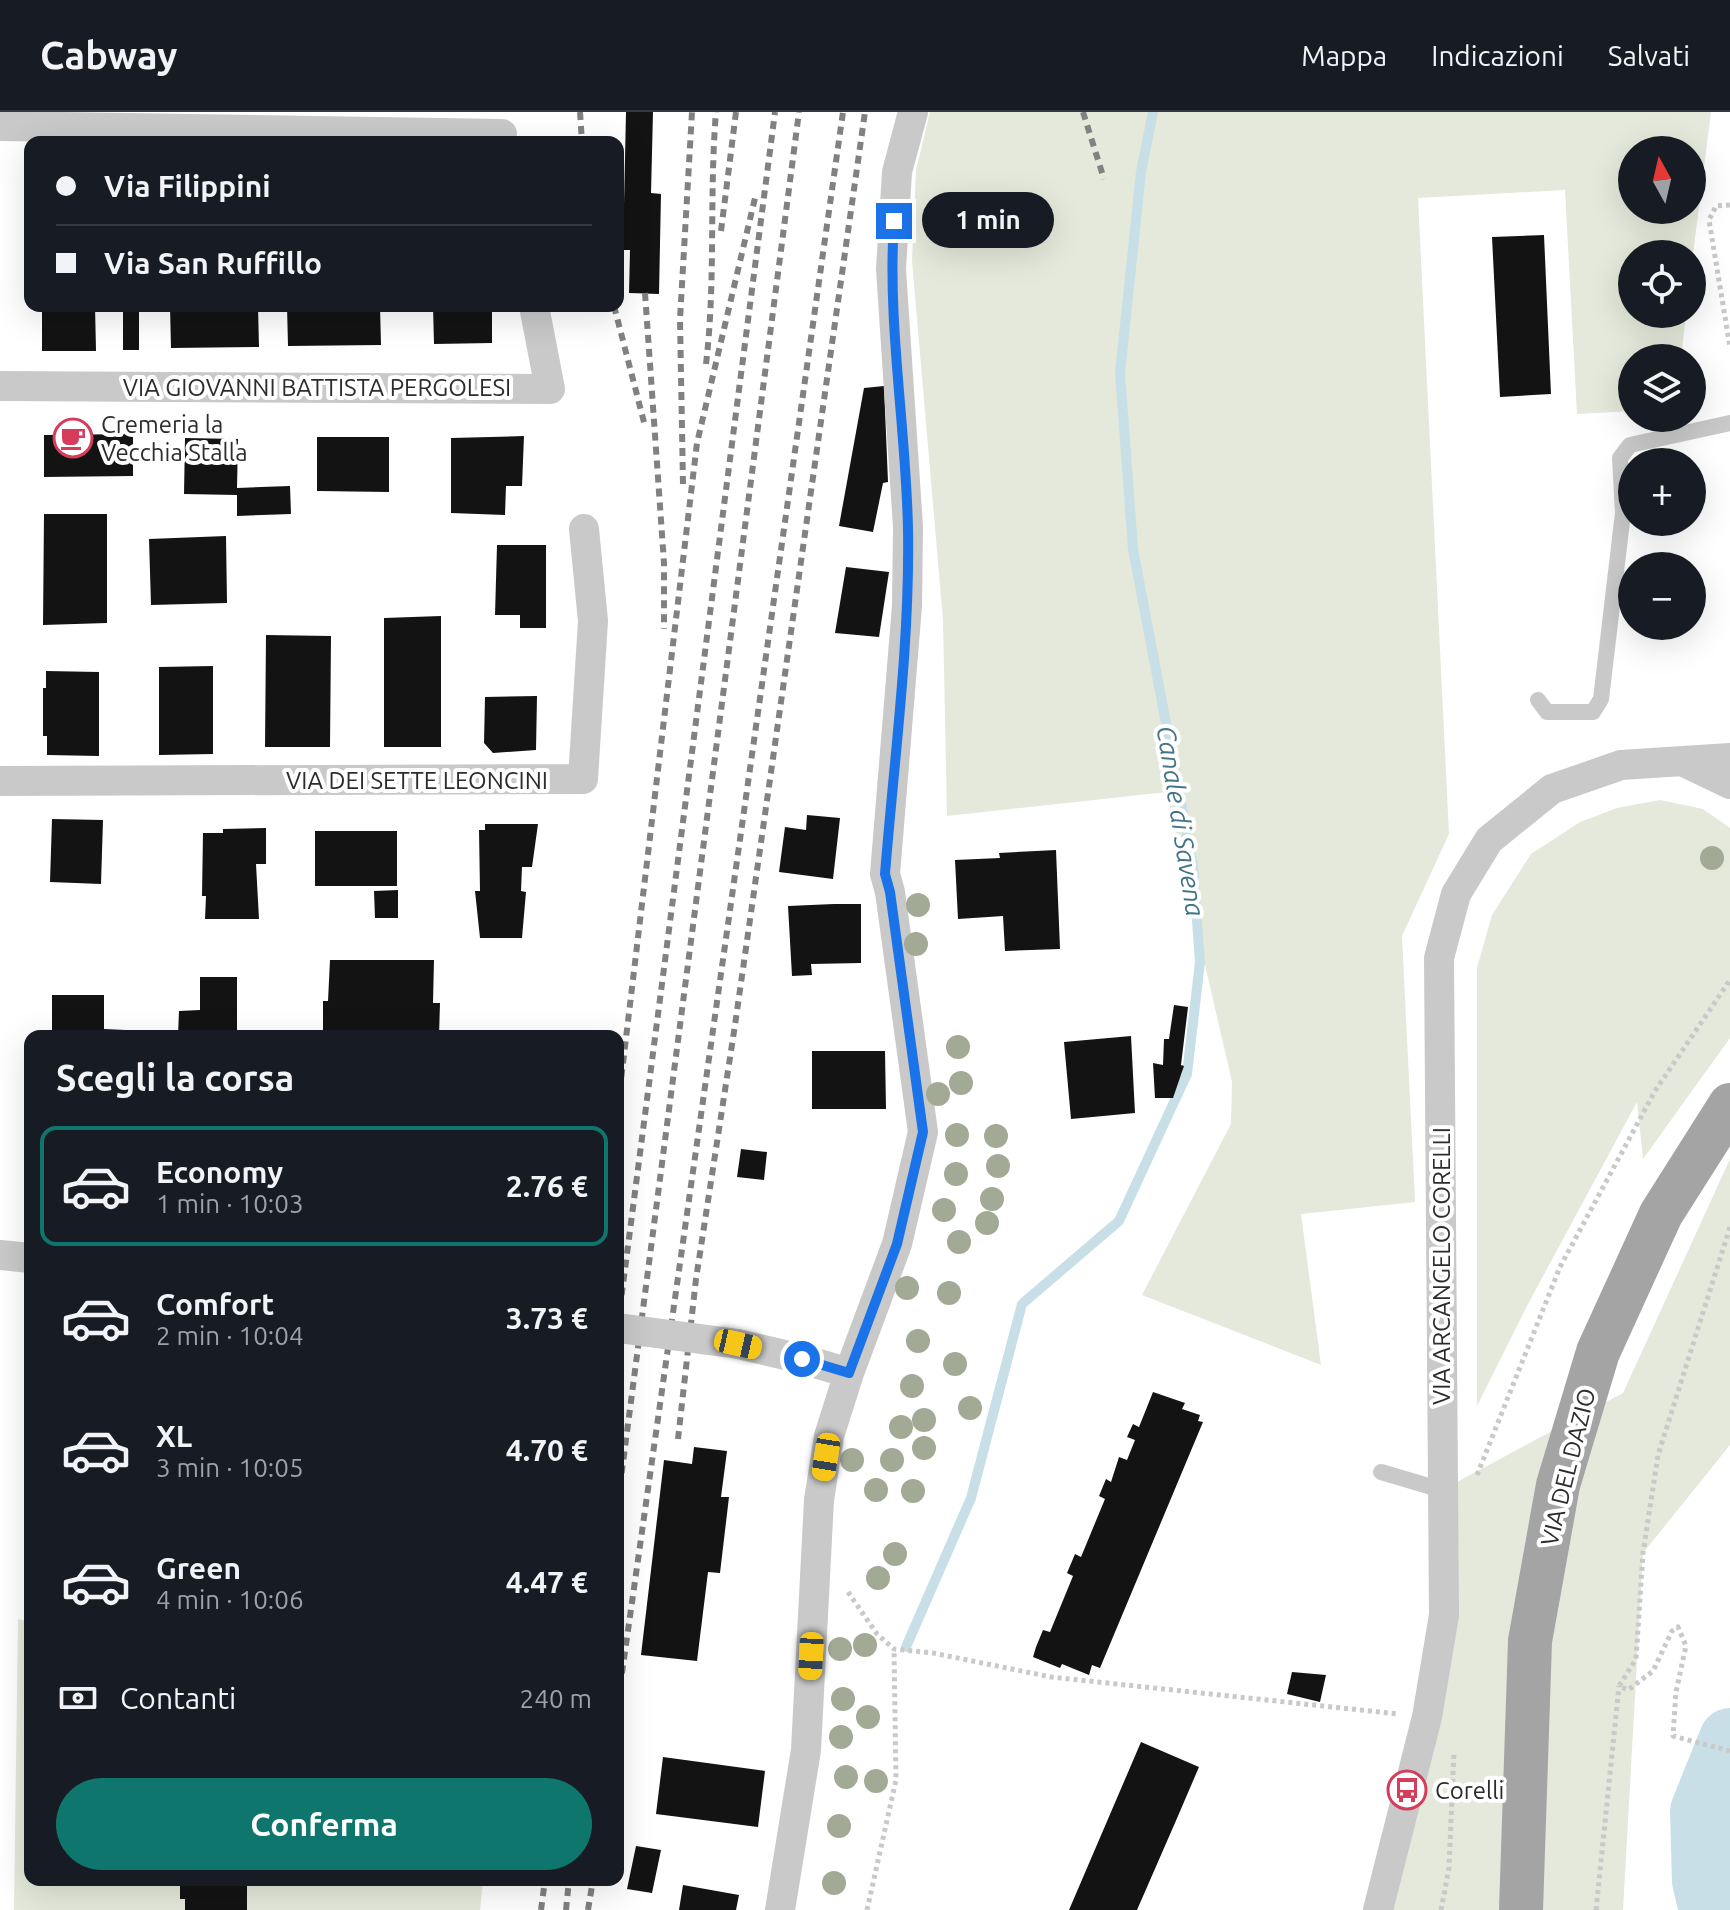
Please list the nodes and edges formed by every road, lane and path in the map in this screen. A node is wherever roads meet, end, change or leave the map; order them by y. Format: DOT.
graph roads {
  1 [pos="913,112"];
  2 [pos="0,126"];
  3 [pos="503,129"];
  4 [pos="1730,205"];
  5 [pos="535,312"];
  6 [pos="1730,347"];
  7 [pos="0,386"];
  8 [pos="1730,423"];
  9 [pos="584,529"];
  10 [pos="1538,700"];
  11 [pos="1730,758"];
  12 [pos="1681,761"];
  13 [pos="0,781"];
  14 [pos="1730,784"];
  15 [pos="1730,1105"];
  16 [pos="1730,1227"];
  17 [pos="0,1255"];
  18 [pos="24,1257"];
  19 [pos="624,1329"];
  20 [pos="849,1373"];
  21 [pos="1381,1472"];
  22 [pos="1442,1490"];
  23 [pos="1619,1686"];
  24 [pos="1427,1717"];
  25 [pos="1730,1751"];
  26 [pos="780,1910"];
  27 [pos="867,1910"];
  28 [pos="1378,1910"];
  29 [pos="1521,1910"];
  30 [pos="1596,1910"];
  1 -- 20 [label="street"];
  2 -- 3 [label="street"];
  4 -- 6 [label="path"];
  5 -- 7 [label="street, VIA GIOVANNI BATTISTA PERGOLESI"];
  8 -- 10 [label="lane"];
  9 -- 13 [label="street, VIA DEI SETTE LEONCINI"];
  11 -- 12 [label="street, VIA ARCANGELO CORELLI"];
  12 -- 14 [label="street, VIA ARCANGELO CORELLI"];
  12 -- 22 [label="street, VIA ARCANGELO CORELLI"];
  15 -- 29 [label="main road, VIA DEL DAZIO"];
  16 -- 23 [label="path"];
  17 -- 18 [label="street"];
  19 -- 20 [label="street, bridge"];
  20 -- 26 [label="street"];
  21 -- 22 [label="lane"];
  22 -- 24 [label="street, VIA ARCANGELO CORELLI"];
  23 -- 25 [label="path"];
  23 -- 30 [label="path"];
  24 -- 27 [label="path"];
  24 -- 28 [label="street, VIA ARCANGELO CORELLI"];
}
